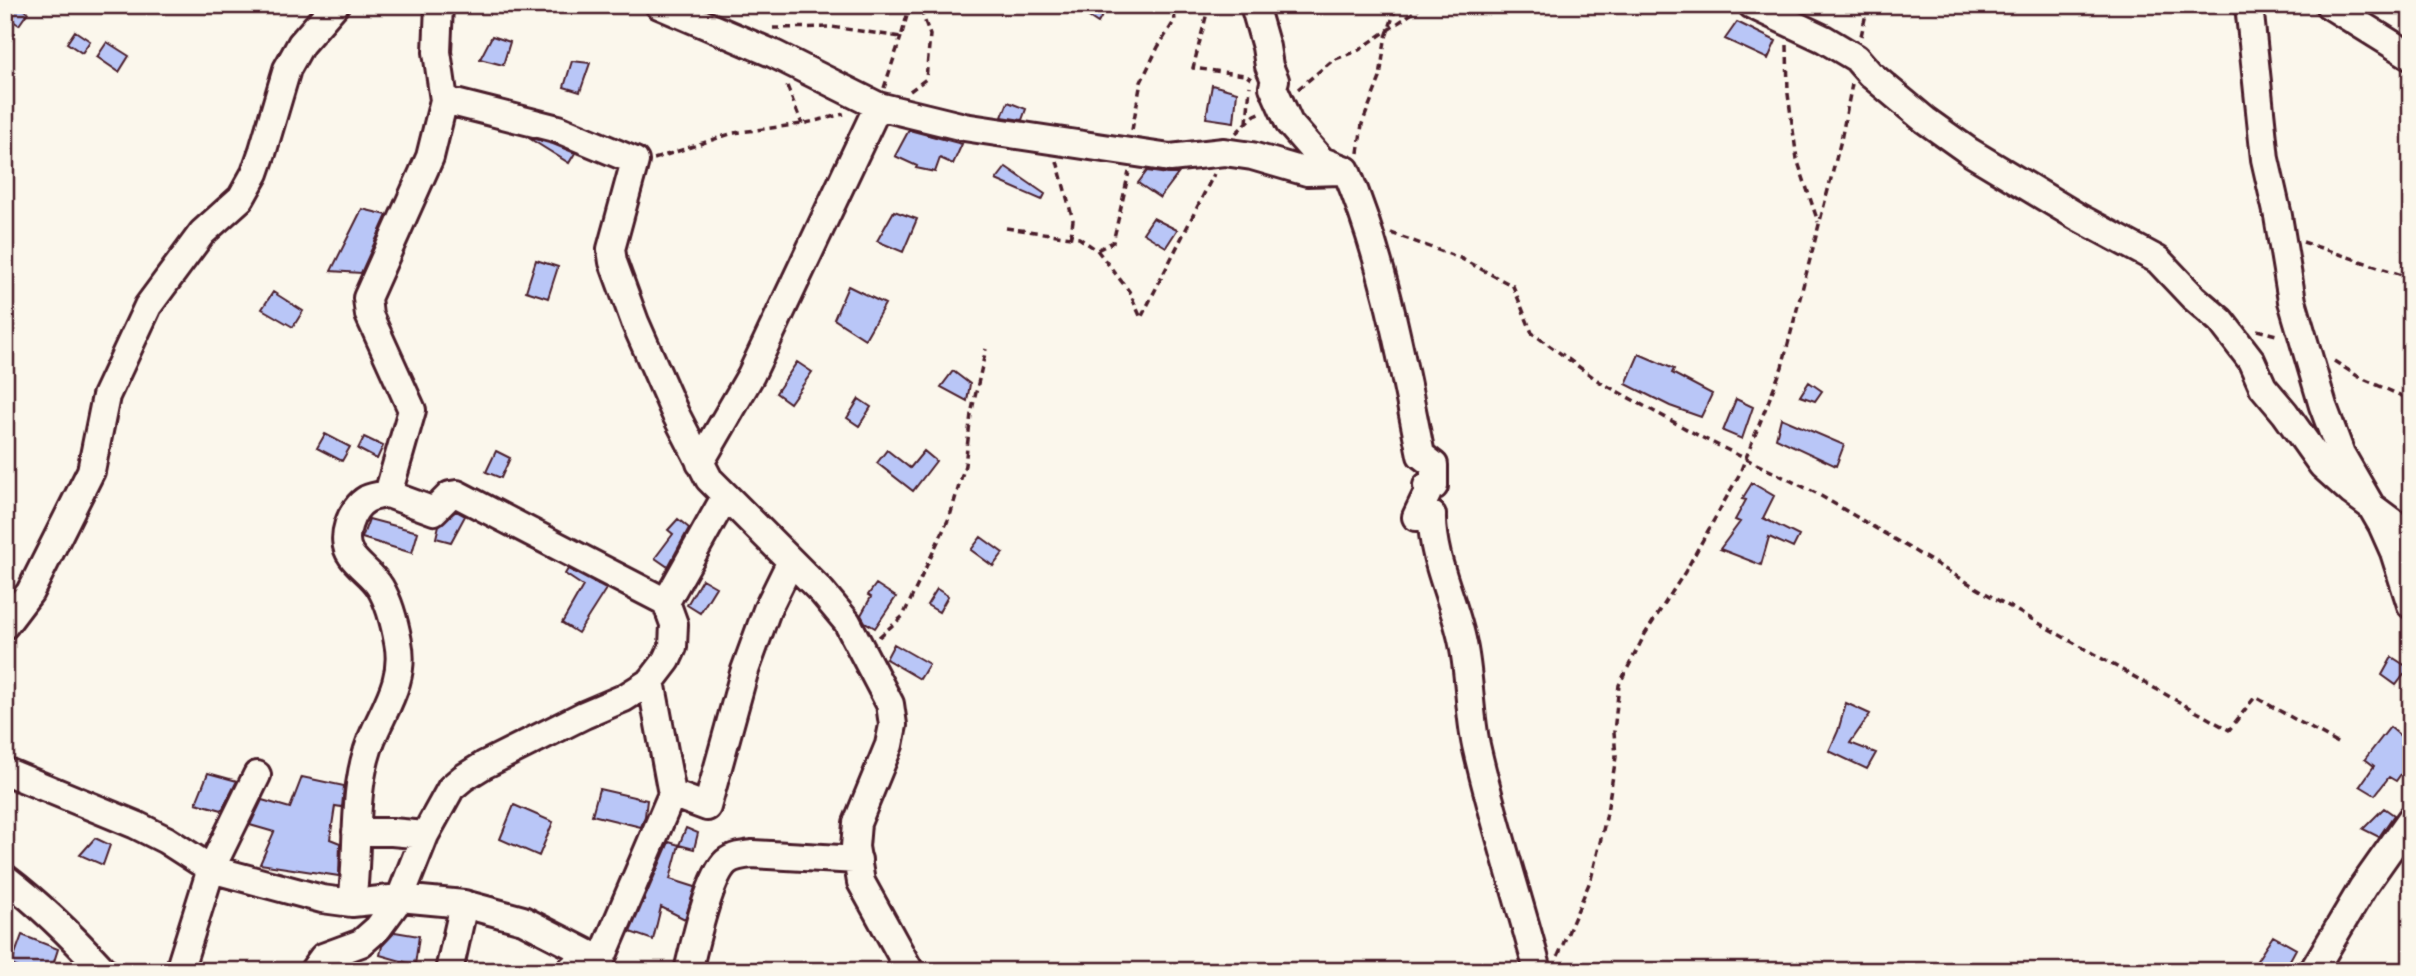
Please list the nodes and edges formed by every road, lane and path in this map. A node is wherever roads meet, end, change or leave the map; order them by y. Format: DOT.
graph roads {
  1 [pos="335,5"];
  2 [pos="439,5"];
  3 [pos="659,5"];
  4 [pos="909,5"];
  5 [pos="919,5"];
  6 [pos="1173,5"];
  7 [pos="1209,5"];
  8 [pos="1254,5"];
  9 [pos="1397,5"];
  10 [pos="1424,5"];
  11 [pos="1752,5"];
  12 [pos="1868,5"];
  13 [pos="2249,5"];
  14 [pos="2329,5"];
  15 [pos="1791,24"];
  16 [pos="765,28"];
  17 [pos="1389,28"];
  18 [pos="901,37"];
  19 [pos="774,54"];
  20 [pos="2411,56"];
  21 [pos="1856,58"];
  22 [pos="444,100"];
  23 [pos="1279,100"];
  24 [pos="878,106"];
  25 [pos="802,124"];
  26 [pos="1051,139"];
  27 [pos="1129,150"];
  28 [pos="1224,152"];
  29 [pos="635,161"];
  30 [pos="1350,180"];
  31 [pos="1818,222"];
  32 [pos="1006,228"];
  33 [pos="1382,229"];
  34 [pos="2281,235"];
  35 [pos="1071,236"];
  36 [pos="1097,250"];
  37 [pos="2411,278"];
  38 [pos="986,349"];
  39 [pos="1746,459"];
  40 [pos="701,463"];
  41 [pos="388,494"];
  42 [pos="725,497"];
  43 [pos="2369,503"];
  44 [pos="2411,536"];
  45 [pos="791,561"];
  46 [pos="666,602"];
  47 [pos="2411,605"];
  48 [pos="5,625"];
  49 [pos="863,650"];
  50 [pos="651,681"];
  51 [pos="2339,744"];
  52 [pos="5,771"];
  53 [pos="257,775"];
  54 [pos="672,794"];
  55 [pos="2411,819"];
  56 [pos="356,832"];
  57 [pos="425,835"];
  58 [pos="858,860"];
  59 [pos="211,869"];
  60 [pos="5,878"];
  61 [pos="400,898"];
  62 [pos="352,903"];
  63 [pos="464,904"];
  64 [pos="588,964"];
  65 [pos="1547,965"];
  66 [pos="104,971"];
  67 [pos="179,971"];
  68 [pos="313,971"];
  69 [pos="449,971"];
  70 [pos="688,971"];
  71 [pos="910,971"];
  72 [pos="2313,971"];
  1 -- 48 [label="street"];
  2 -- 22 [label="street"];
  3 -- 19 [label="street"];
  4 -- 18 [label="path"];
  5 -- 24 [label="path"];
  6 -- 27 [label="path"];
  7 -- 23 [label="path"];
  8 -- 23 [label="street"];
  9 -- 17 [label="path"];
  10 -- 17 [label="path"];
  11 -- 15 [label="street"];
  12 -- 21 [label="path"];
  13 -- 34 [label="street"];
  14 -- 20 [label="street"];
  15 -- 21 [label="street"];
  15 -- 31 [label="path"];
  16 -- 18 [label="path"];
  17 -- 23 [label="path"];
  17 -- 30 [label="path"];
  18 -- 24 [label="path"];
  19 -- 24 [label="street"];
  19 -- 25 [label="path"];
  21 -- 31 [label="path"];
  21 -- 43 [label="street"];
  22 -- 29 [label="street"];
  22 -- 41 [label="street"];
  23 -- 28 [label="path"];
  23 -- 30 [label="street"];
  24 -- 25 [label="path"];
  24 -- 26 [label="street"];
  24 -- 40 [label="street"];
  25 -- 29 [label="path"];
  26 -- 27 [label="street"];
  26 -- 35 [label="path"];
  27 -- 28 [label="street"];
  27 -- 36 [label="path"];
  28 -- 30 [label="street"];
  28 -- 36 [label="path"];
  29 -- 40 [label="street"];
  30 -- 65 [label="street"];
  31 -- 39 [label="path"];
  32 -- 35 [label="path"];
  33 -- 39 [label="path"];
  34 -- 37 [label="path"];
  34 -- 43 [label="street"];
  35 -- 36 [label="path"];
  38 -- 49 [label="path"];
  39 -- 51 [label="path"];
  39 -- 65 [label="path"];
  40 -- 42 [label="street"];
  41 -- 46 [label="street"];
  41 -- 56 [label="street"];
  42 -- 45 [label="street"];
  42 -- 46 [label="street"];
  43 -- 44 [label="street"];
  43 -- 47 [label="street"];
  45 -- 49 [label="street"];
  45 -- 54 [label="street"];
  46 -- 50 [label="street"];
  49 -- 58 [label="street"];
  50 -- 54 [label="street"];
  50 -- 57 [label="street"];
  52 -- 59 [label="street"];
  53 -- 59 [label="street"];
  54 -- 64 [label="street"];
  55 -- 72 [label="street"];
  56 -- 57 [label="street"];
  56 -- 62 [label="street"];
  57 -- 61 [label="street"];
  58 -- 70 [label="street"];
  58 -- 71 [label="street"];
  59 -- 62 [label="street"];
  59 -- 67 [label="street"];
  60 -- 66 [label="street"];
  61 -- 62 [label="street"];
  61 -- 63 [label="street"];
  61 -- 68 [label="street"];
  63 -- 64 [label="street"];
  63 -- 69 [label="street"];
}
